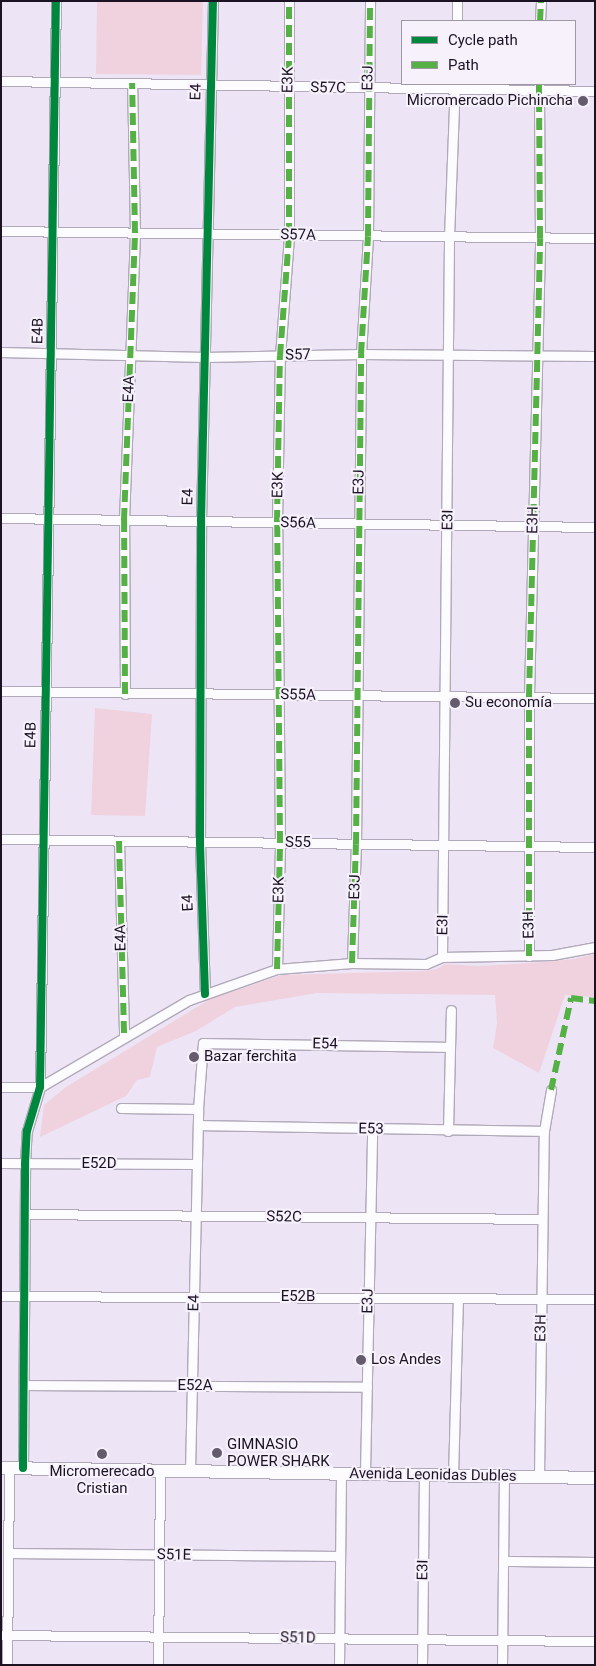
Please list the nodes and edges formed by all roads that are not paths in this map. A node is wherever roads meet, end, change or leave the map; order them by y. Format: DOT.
graph roads {
  1 [pos="56,1"];
  2 [pos="213,1"];
  3 [pos="289,1"];
  4 [pos="370,1"];
  5 [pos="458,1"];
  6 [pos="541,1"];
  7 [pos="457,20"];
  8 [pos="540,20"];
  9 [pos="1,81"];
  10 [pos="55,82"];
  11 [pos="132,83"];
  12 [pos="210,85"];
  13 [pos="287,87"];
  14 [pos="455,87"];
  15 [pos="539,87"];
  16 [pos="367,89"];
  17 [pos="595,91"];
  18 [pos="1,231"];
  19 [pos="54,232"];
  20 [pos="135,233"];
  21 [pos="209,234"];
  22 [pos="289,235"];
  23 [pos="368,236"];
  24 [pos="449,236"];
  25 [pos="540,238"];
  26 [pos="595,238"];
  27 [pos="1,352"];
  28 [pos="52,353"];
  29 [pos="131,354"];
  30 [pos="361,354"];
  31 [pos="280,356"];
  32 [pos="450,356"];
  33 [pos="537,356"];
  34 [pos="595,356"];
  35 [pos="205,357"];
  36 [pos="1,518"];
  37 [pos="48,519"];
  38 [pos="124,520"];
  39 [pos="202,521"];
  40 [pos="277,522"];
  41 [pos="359,524"];
  42 [pos="447,525"];
  43 [pos="532,526"];
  44 [pos="595,527"];
  45 [pos="1,691"];
  46 [pos="46,692"];
  47 [pos="125,694"];
  48 [pos="280,694"];
  49 [pos="202,696"];
  50 [pos="356,696"];
  51 [pos="446,696"];
  52 [pos="529,696"];
  53 [pos="595,698"];
  54 [pos="1,839"];
  55 [pos="41,840"];
  56 [pos="119,841"];
  57 [pos="200,842"];
  58 [pos="280,843"];
  59 [pos="356,844"];
  60 [pos="444,846"];
  61 [pos="528,846"];
  62 [pos="595,847"];
  63 [pos="595,947"];
  64 [pos="529,956"];
  65 [pos="442,957"];
  66 [pos="352,963"];
  67 [pos="277,969"];
  68 [pos="205,994"];
  69 [pos="451,1010"];
  70 [pos="124,1035"];
  71 [pos="201,1046"];
  72 [pos="450,1047"];
  73 [pos="1,1087"];
  74 [pos="40,1087"];
  75 [pos="551,1090"];
  76 [pos="121,1108"];
  77 [pos="198,1109"];
  78 [pos="198,1125"];
  79 [pos="372,1130"];
  80 [pos="448,1130"];
  81 [pos="544,1132"];
  82 [pos="1,1163"];
  83 [pos="25,1164"];
  84 [pos="197,1164"];
  85 [pos="25,1214"];
  86 [pos="196,1216"];
  87 [pos="370,1218"];
  88 [pos="542,1219"];
  89 [pos="1,1296"];
  90 [pos="24,1296"];
  91 [pos="194,1297"];
  92 [pos="368,1298"];
  93 [pos="458,1298"];
  94 [pos="541,1299"];
  95 [pos="595,1299"];
  96 [pos="24,1385"];
  97 [pos="192,1386"];
  98 [pos="366,1387"];
  99 [pos="5,1468"];
  100 [pos="23,1468"];
  101 [pos="160,1470"];
  102 [pos="190,1471"];
  103 [pos="341,1473"];
  104 [pos="365,1473"];
  105 [pos="424,1475"];
  106 [pos="453,1476"];
  107 [pos="504,1476"];
  108 [pos="538,1477"];
  109 [pos="595,1478"];
  110 [pos="8,1553"];
  111 [pos="160,1554"];
  112 [pos="340,1556"];
  113 [pos="503,1561"];
  114 [pos="595,1562"];
  115 [pos="4,1635"];
  116 [pos="159,1636"];
  117 [pos="339,1638"];
  118 [pos="422,1639"];
  119 [pos="502,1640"];
  120 [pos="595,1641"];
  121 [pos="7,1665"];
  122 [pos="158,1665"];
  123 [pos="339,1665"];
  124 [pos="422,1665"];
  125 [pos="502,1665"];
  1 -- 10 [label="street, E4B"];
  2 -- 12 [label="street, E4"];
  3 -- 13 [label="street, E3K"];
  4 -- 16 [label="street, E3J"];
  5 -- 7 [label="street"];
  6 -- 8 [label="street"];
  9 -- 10 [label="street, S57C"];
  10 -- 11 [label="street, S57C"];
  10 -- 19 [label="street, E4B"];
  11 -- 12 [label="street, S57C"];
  11 -- 20 [label="street, E4A"];
  12 -- 13 [label="street, S57C"];
  12 -- 21 [label="street, E4"];
  13 -- 16 [label="street, S57C"];
  13 -- 22 [label="street, E3K"];
  14 -- 15 [label="street, S57C"];
  14 -- 16 [label="street, S57C"];
  14 -- 24 [label="street, E3I"];
  15 -- 17 [label="street, S57C"];
  15 -- 25 [label="street, E3H"];
  16 -- 23 [label="street, E3J"];
  18 -- 19 [label="street, S57A"];
  19 -- 20 [label="street, S57A"];
  19 -- 28 [label="street, E4B"];
  20 -- 21 [label="street, S57A"];
  20 -- 29 [label="street, E4A"];
  21 -- 22 [label="street, S57A"];
  21 -- 35 [label="street, E4"];
  22 -- 23 [label="street, S57A"];
  22 -- 31 [label="street, E3K"];
  23 -- 24 [label="street, S57A"];
  23 -- 30 [label="street, E3J"];
  24 -- 25 [label="street, S57A"];
  24 -- 32 [label="street, E3I"];
  25 -- 26 [label="street, S57A"];
  25 -- 33 [label="street, E3H"];
  27 -- 28 [label="street, S57"];
  28 -- 29 [label="street, S57"];
  28 -- 37 [label="street, E4B"];
  29 -- 35 [label="street, S57"];
  29 -- 38 [label="street, E4A"];
  30 -- 31 [label="street, S57"];
  30 -- 32 [label="street, S57"];
  30 -- 41 [label="street, E3J"];
  31 -- 35 [label="street, S57"];
  31 -- 40 [label="street, E3K"];
  32 -- 33 [label="street, S57"];
  32 -- 42 [label="street, E3I"];
  33 -- 34 [label="street, S57"];
  33 -- 43 [label="street, E3H"];
  35 -- 39 [label="street, E4"];
  36 -- 37 [label="street, S56A"];
  37 -- 38 [label="street, S56A"];
  37 -- 46 [label="street, E4B"];
  38 -- 39 [label="street, S56A"];
  38 -- 47 [label="street, E4A"];
  39 -- 40 [label="street, S56A"];
  39 -- 49 [label="street, E4"];
  40 -- 41 [label="street, S56A"];
  40 -- 48 [label="street, E3K"];
  41 -- 42 [label="street, S56A"];
  41 -- 50 [label="street, E3J"];
  42 -- 43 [label="street, S56A"];
  42 -- 51 [label="street, E3I"];
  43 -- 44 [label="street, S56A"];
  43 -- 52 [label="street, E3H"];
  45 -- 46 [label="street, S55A"];
  46 -- 47 [label="street, S55A"];
  46 -- 55 [label="street, E4B"];
  47 -- 49 [label="street, S55A"];
  48 -- 49 [label="street, S55A"];
  48 -- 50 [label="street, S55A"];
  48 -- 58 [label="street, E3K"];
  49 -- 57 [label="street, E4"];
  50 -- 51 [label="street, S55A"];
  50 -- 59 [label="street, E3J"];
  51 -- 52 [label="street, S55A"];
  51 -- 60 [label="street, E3I"];
  52 -- 53 [label="street, S55A"];
  52 -- 61 [label="street, E3H"];
  54 -- 55 [label="street, S55"];
  55 -- 56 [label="street, S55"];
  55 -- 74 [label="street, E4B"];
  56 -- 57 [label="street, S55"];
  56 -- 70 [label="street, E4A"];
  57 -- 58 [label="street, S55"];
  57 -- 68 [label="street, E4"];
  58 -- 59 [label="street, S55"];
  58 -- 67 [label="street, E3K"];
  59 -- 60 [label="street, S55"];
  59 -- 66 [label="street, E3J"];
  60 -- 61 [label="street, S55"];
  60 -- 65 [label="street, E3I"];
  61 -- 62 [label="street, S55"];
  61 -- 64 [label="street, E3H"];
  63 -- 64 [label="street"];
  64 -- 65 [label="street"];
  65 -- 66 [label="street"];
  66 -- 67 [label="street"];
  67 -- 68 [label="street"];
  68 -- 70 [label="street"];
  69 -- 72 [label="street"];
  70 -- 74 [label="street"];
  71 -- 72 [label="street, E54"];
  71 -- 77 [label="street, E4"];
  72 -- 80 [label="street"];
  73 -- 74 [label="street"];
  74 -- 83 [label="street, E4B"];
  75 -- 81 [label="street, E3H"];
  76 -- 77 [label="street"];
  77 -- 78 [label="street, E4"];
  78 -- 79 [label="street, E53"];
  78 -- 84 [label="street, E4"];
  79 -- 80 [label="street, E53"];
  79 -- 87 [label="street, E3J"];
  80 -- 81 [label="street, E53"];
  81 -- 88 [label="street, E3H"];
  82 -- 83 [label="street, E52D"];
  83 -- 84 [label="street, E52D"];
  83 -- 85 [label="street, E4B"];
  84 -- 86 [label="street, E4"];
  85 -- 86 [label="street, S52C"];
  85 -- 90 [label="street, E4B"];
  86 -- 87 [label="street, S52C"];
  86 -- 91 [label="street, E4"];
  87 -- 88 [label="street, S52C"];
  87 -- 92 [label="street, E3J"];
  88 -- 94 [label="street, E3H"];
  89 -- 90 [label="street, E52B"];
  90 -- 91 [label="street, E52B"];
  90 -- 96 [label="street, E4B"];
  91 -- 92 [label="street, E52B"];
  91 -- 97 [label="street, E4"];
  92 -- 93 [label="street, E52B"];
  92 -- 98 [label="street, E3J"];
  93 -- 94 [label="street, E52B"];
  93 -- 106 [label="street"];
  94 -- 95 [label="street, E52B"];
  94 -- 108 [label="street, E3H"];
  96 -- 97 [label="street, E52A"];
  96 -- 100 [label="street, E4B"];
  97 -- 98 [label="street, E52A"];
  97 -- 102 [label="street, E4"];
  98 -- 104 [label="street, E3J"];
  99 -- 100 [label="main road, Avenida Leonidas Dubles"];
  99 -- 110 [label="street"];
  100 -- 101 [label="main road, Avenida Leonidas Dubles"];
  101 -- 102 [label="main road, Avenida Leonidas Dubles"];
  101 -- 111 [label="street"];
  102 -- 103 [label="main road, Avenida Leonidas Dubles"];
  103 -- 104 [label="main road, Avenida Leonidas Dubles"];
  103 -- 112 [label="street"];
  104 -- 105 [label="main road, Avenida Leonidas Dubles"];
  105 -- 106 [label="main road, Avenida Leonidas Dubles"];
  105 -- 118 [label="street, E3I"];
  106 -- 107 [label="main road, Avenida Leonidas Dubles"];
  107 -- 108 [label="main road, Avenida Leonidas Dubles"];
  107 -- 113 [label="street"];
  108 -- 109 [label="main road, Avenida Leonidas Dubles"];
  110 -- 111 [label="street, S51E"];
  110 -- 115 [label="street"];
  111 -- 112 [label="street, S51E"];
  111 -- 116 [label="street"];
  112 -- 117 [label="street"];
  113 -- 114 [label="street"];
  113 -- 119 [label="street"];
  115 -- 116 [label="street, S51D"];
  115 -- 121 [label="street"];
  116 -- 117 [label="street, S51D"];
  116 -- 122 [label="street"];
  117 -- 118 [label="street, S51D"];
  117 -- 123 [label="street"];
  118 -- 119 [label="street, S51D"];
  118 -- 124 [label="street, E3I"];
  119 -- 120 [label="street, S51D"];
  119 -- 125 [label="street"];
}
